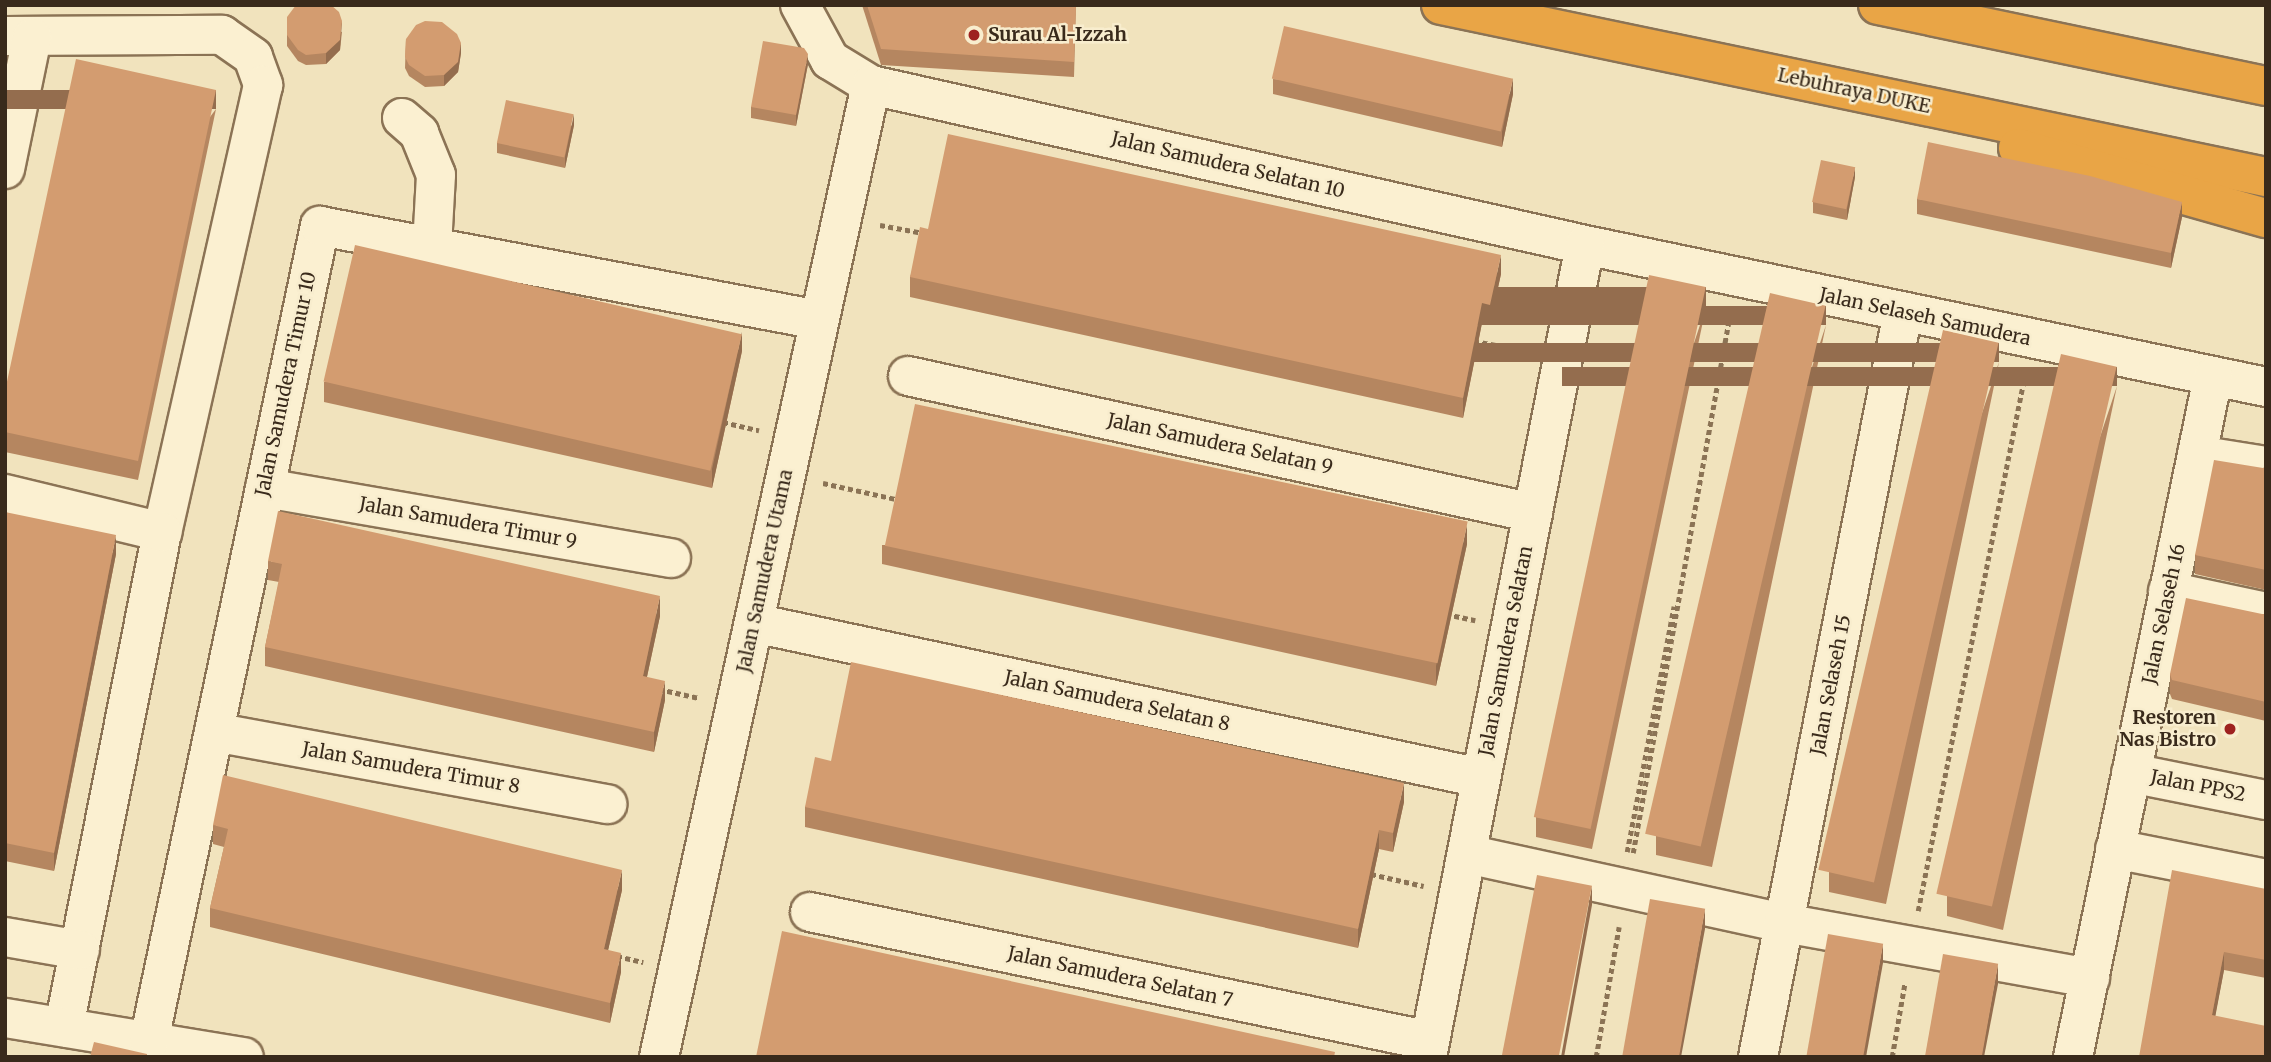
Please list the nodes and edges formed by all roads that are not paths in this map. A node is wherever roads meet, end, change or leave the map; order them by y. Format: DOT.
graph roads {
  1 [pos="800,5"];
  2 [pos="1441,5"];
  3 [pos="1878,5"];
  4 [pos="19,37"];
  5 [pos="1777,76"];
  6 [pos="871,85"];
  7 [pos="2266,86"];
  8 [pos="401,118"];
  9 [pos="5,169"];
  10 [pos="2266,177"];
  11 [pos="2266,218"];
  12 [pos="1585,245"];
  13 [pos="432,246"];
  14 [pos="1903,312"];
  15 [pos="820,320"];
  16 [pos="908,376"];
  17 [pos="2213,377"];
  18 [pos="2266,387"];
  19 [pos="2197,455"];
  20 [pos="2266,466"];
  21 [pos="265,488"];
  22 [pos="5,494"];
  23 [pos="1533,513"];
  24 [pos="162,532"];
  25 [pos="671,558"];
  26 [pos="2168,591"];
  27 [pos="2266,612"];
  28 [pos="754,623"];
  29 [pos="214,732"];
  30 [pos="2131,773"];
  31 [pos="1481,778"];
  32 [pos="2266,800"];
  33 [pos="607,804"];
  34 [pos="2115,849"];
  35 [pos="1467,854"];
  36 [pos="2266,878"];
  37 [pos="810,912"];
  38 [pos="1784,923"];
  39 [pos="5,937"];
  40 [pos="80,950"];
  41 [pos="2090,978"];
  42 [pos="5,1018"];
  43 [pos="47,1036"];
  44 [pos="149,1041"];
  45 [pos="1429,1049"];
  46 [pos="244,1057"];
  47 [pos="659,1057"];
  48 [pos="1758,1057"];
  49 [pos="2073,1057"];
  1 -- 6 [label="street, Jalan Samudera Selatan 10"];
  2 -- 5 [label="highway, Lebuhraya DUKE"];
  3 -- 7 [label="highway"];
  4 -- 9 [label="street"];
  4 -- 24 [label="street"];
  5 -- 10 [label="highway, Lebuhraya DUKE"];
  5 -- 11 [label="highway"];
  6 -- 12 [label="street, Jalan Samudera Selatan 10"];
  6 -- 15 [label="street, Jalan Samudera Utama"];
  8 -- 13 [label="street"];
  12 -- 14 [label="street, Jalan Selaseh Samudera"];
  12 -- 23 [label="street, Jalan Samudera Selatan"];
  13 -- 15 [label="street, Jalan Samudera Timur 10"];
  13 -- 21 [label="street, Jalan Samudera Timur 10"];
  14 -- 17 [label="street, Jalan Selaseh Samudera"];
  14 -- 38 [label="street, Jalan Selaseh 15"];
  15 -- 28 [label="street, Jalan Samudera Utama"];
  16 -- 23 [label="street, Jalan Samudera Selatan 9"];
  17 -- 18 [label="street, Jalan Selaseh Samudera"];
  17 -- 19 [label="street, Jalan Selaseh 16"];
  19 -- 20 [label="street"];
  19 -- 26 [label="street, Jalan Selaseh 16"];
  21 -- 25 [label="street, Jalan Samudera Timur 9"];
  21 -- 29 [label="street, Jalan Samudera Timur 10"];
  22 -- 24 [label="street"];
  23 -- 31 [label="street, Jalan Samudera Selatan"];
  24 -- 40 [label="street"];
  26 -- 27 [label="street"];
  26 -- 30 [label="street, Jalan Selaseh 16"];
  28 -- 31 [label="street, Jalan Samudera Selatan 8"];
  28 -- 47 [label="street, Jalan Samudera Utama"];
  29 -- 33 [label="street, Jalan Samudera Timur 8"];
  29 -- 44 [label="street, Jalan Samudera Timur 10"];
  30 -- 32 [label="street, Jalan PPS2"];
  30 -- 34 [label="street, Jalan Selaseh 16"];
  31 -- 35 [label="street, Jalan Samudera Selatan"];
  34 -- 36 [label="street"];
  34 -- 41 [label="street, Jalan Selaseh 16"];
  35 -- 38 [label="street"];
  35 -- 45 [label="street, Jalan Samudera Selatan"];
  37 -- 45 [label="street, Jalan Samudera Selatan 7"];
  38 -- 41 [label="street"];
  38 -- 48 [label="street, Jalan Selaseh 15"];
  39 -- 40 [label="street"];
  40 -- 43 [label="street"];
  41 -- 49 [label="street, Jalan Selaseh 16"];
  42 -- 43 [label="street"];
  43 -- 44 [label="street"];
  44 -- 46 [label="street"];
}
